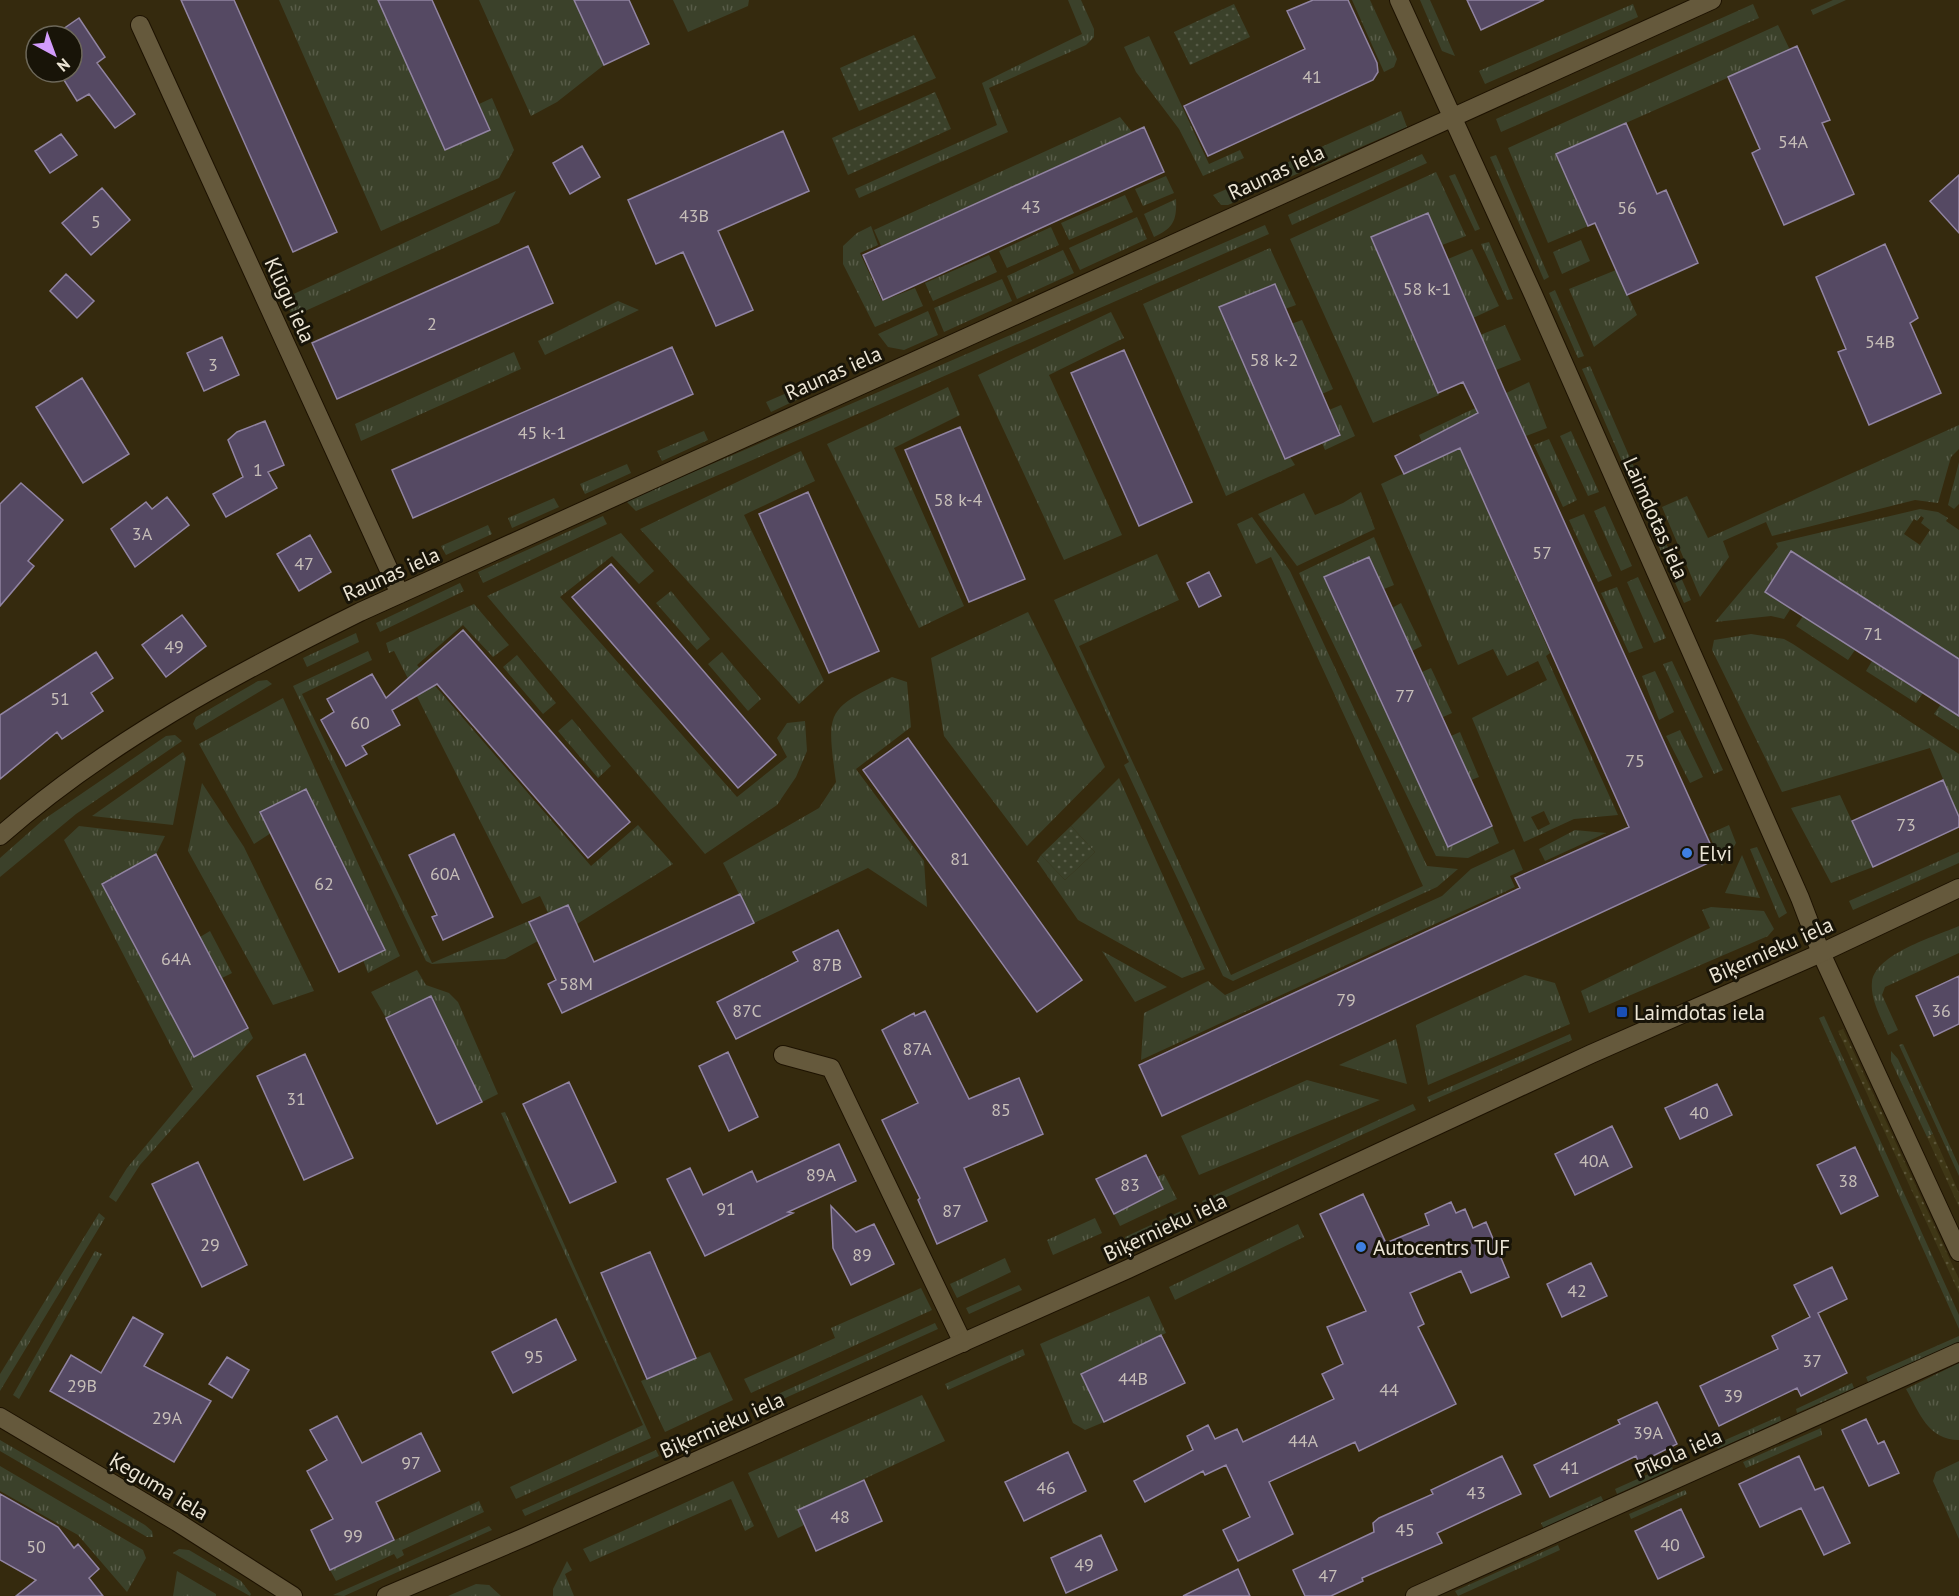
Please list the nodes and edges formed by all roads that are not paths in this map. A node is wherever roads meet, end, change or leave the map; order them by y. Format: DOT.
graph roads {
  1 [pos="1399,0"];
  2 [pos="1713,0"];
  3 [pos="140,25"];
  4 [pos="1453,118"];
  5 [pos="400,594"];
  6 [pos="0,836"];
  7 [pos="1959,888"];
  8 [pos="1821,953"];
  9 [pos="783,1055"];
  10 [pos="1959,1252"];
  11 [pos="963,1343"];
  12 [pos="1959,1352"];
  13 [pos="0,1417"];
  14 [pos="293,1596"];
  15 [pos="386,1596"];
  16 [pos="1415,1596"];
  1 -- 4 [label="street, Laimdotas iela"];
  2 -- 4 [label="street, Raunas iela"];
  3 -- 5 [label="street, Klūgu iela"];
  4 -- 5 [label="street, Raunas iela"];
  4 -- 8 [label="street, Laimdotas iela"];
  5 -- 6 [label="street, Raunas iela"];
  7 -- 8 [label="street, Biķernieku iela"];
  8 -- 10 [label="street, Laimdotas iela"];
  8 -- 11 [label="street, Biķernieku iela"];
  9 -- 11 [label="street"];
  11 -- 15 [label="street, Biķernieku iela"];
  12 -- 16 [label="street, Pīkola iela"];
  13 -- 14 [label="street, Ķeguma iela"];
}
